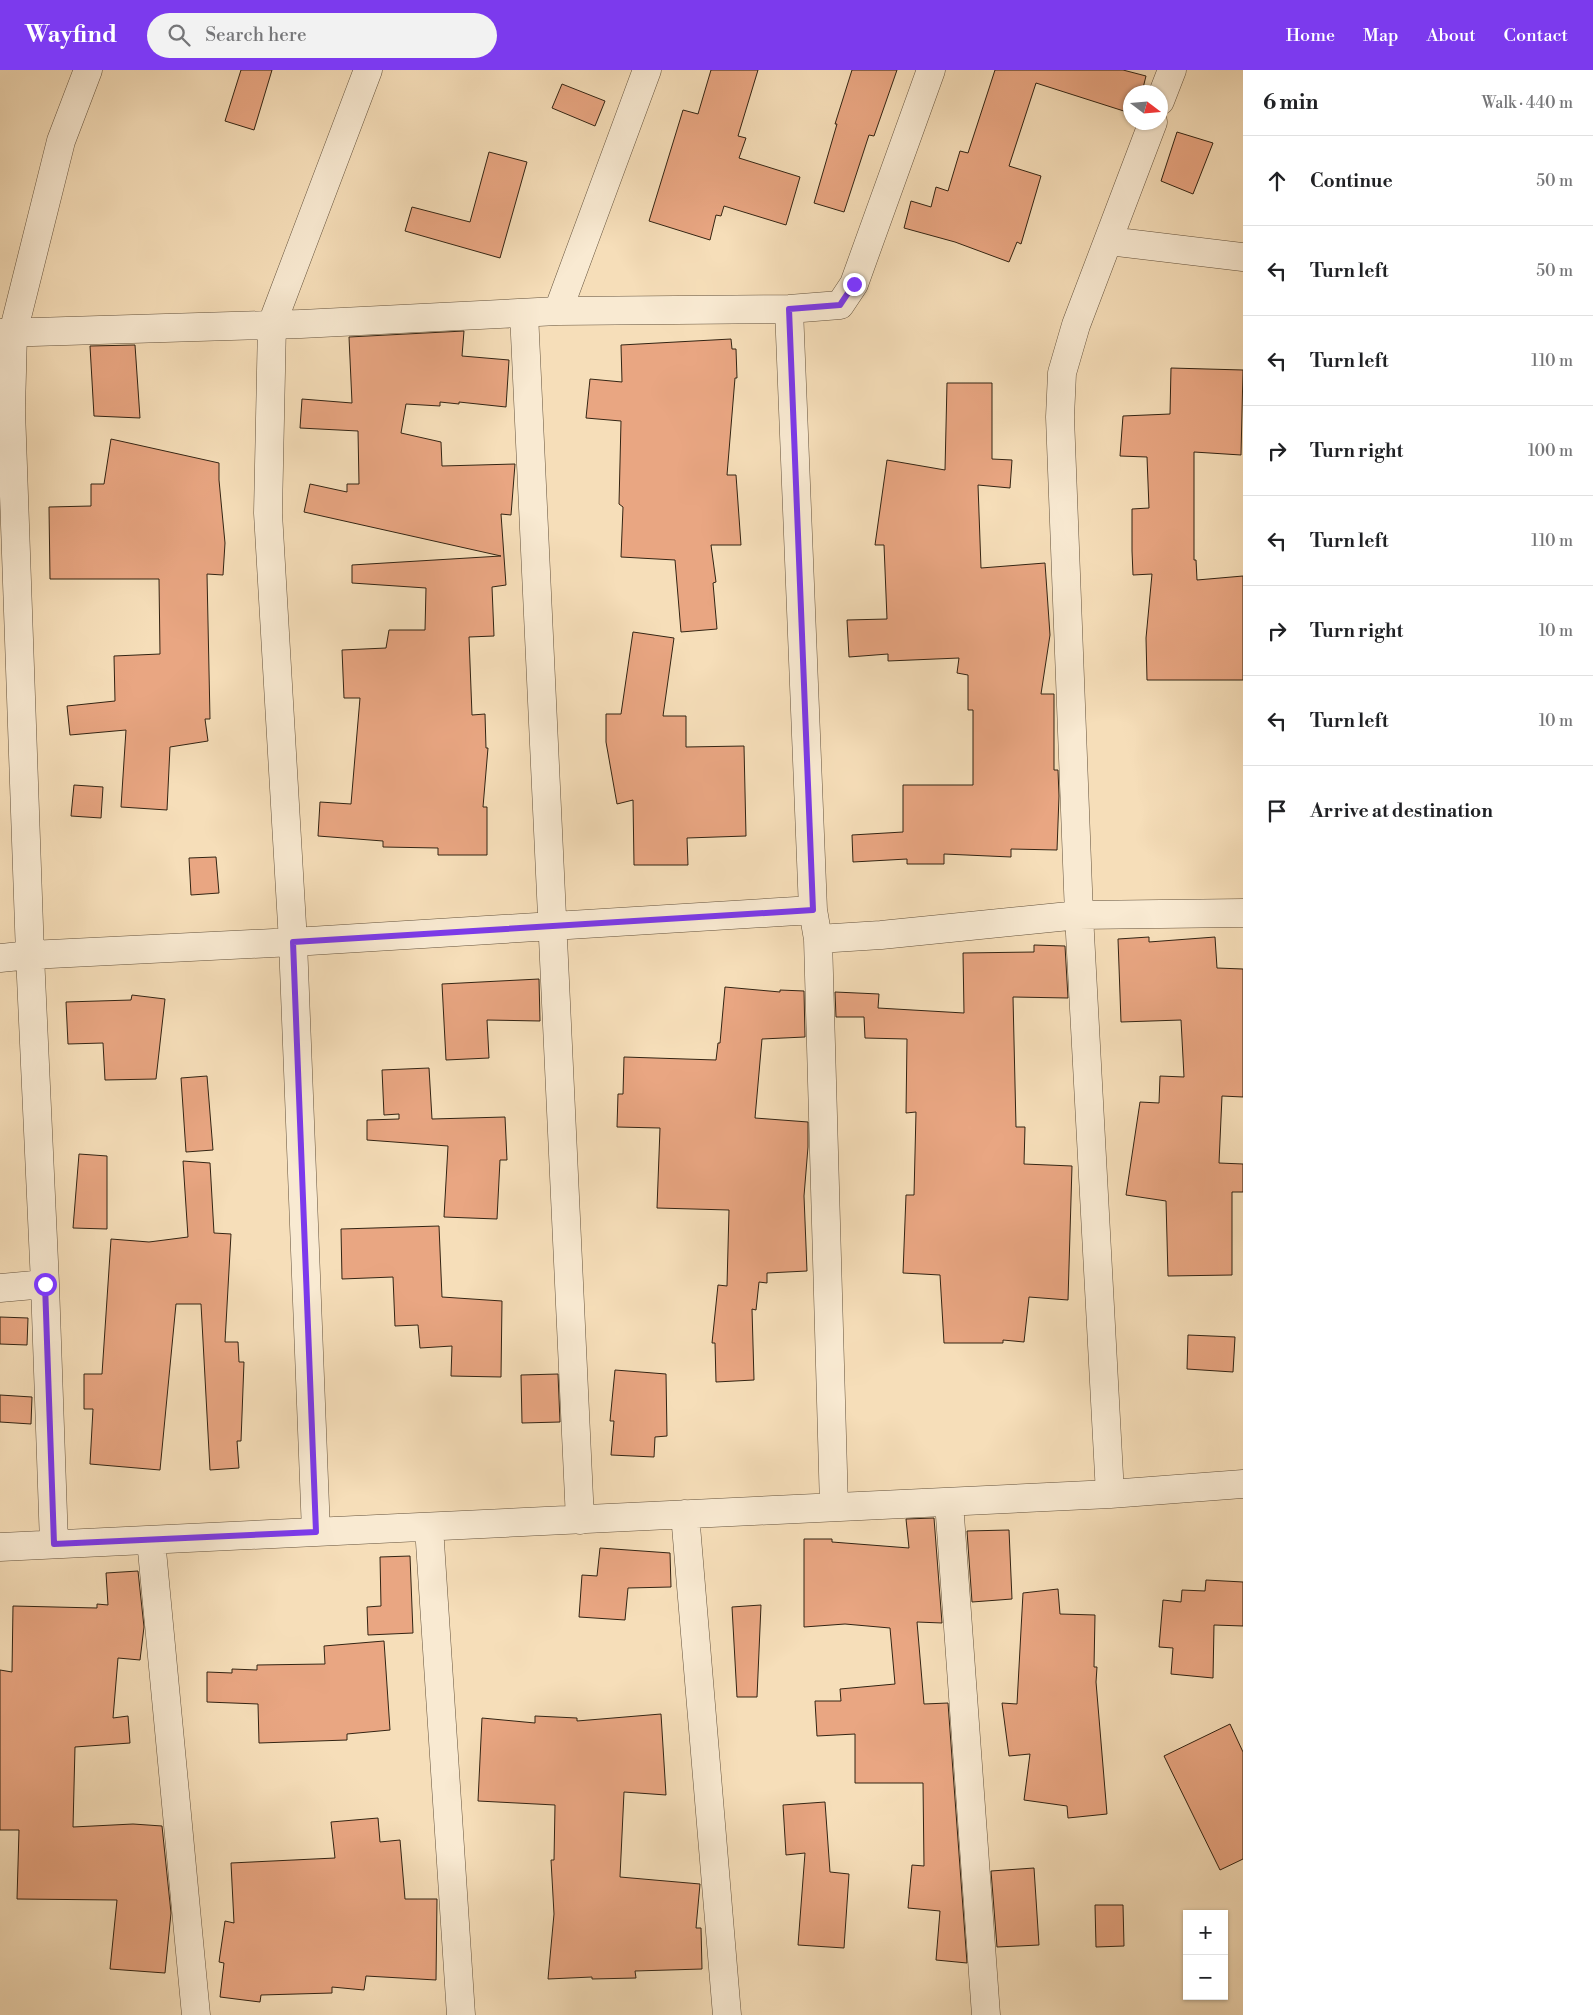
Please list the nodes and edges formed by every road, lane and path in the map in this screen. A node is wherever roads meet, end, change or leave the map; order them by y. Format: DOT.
graph roads {
  1 [pos="88,70"];
  2 [pos="368,70"];
  3 [pos="647,70"];
  4 [pos="931,70"];
  5 [pos="1172,70"];
  6 [pos="1166,85"];
  7 [pos="1150,130"];
  8 [pos="1109,241"];
  9 [pos="1243,257"];
  10 [pos="789,309"];
  11 [pos="558,312"];
  12 [pos="524,313"];
  13 [pos="272,324"];
  14 [pos="6,333"];
  15 [pos="813,910"];
  16 [pos="1243,913"];
  17 [pos="1079,916"];
  18 [pos="551,926"];
  19 [pos="818,939"];
  20 [pos="293,942"];
  21 [pos="30,955"];
  22 [pos="0,958"];
  23 [pos="45,1284"];
  24 [pos="0,1288"];
  25 [pos="1243,1484"];
  26 [pos="1110,1494"];
  27 [pos="949,1502"];
  28 [pos="834,1507"];
  29 [pos="685,1514"];
  30 [pos="580,1520"];
  31 [pos="429,1527"];
  32 [pos="316,1532"];
  33 [pos="151,1540"];
  34 [pos="54,1544"];
  35 [pos="0,1547"];
  36 [pos="196,2015"];
  37 [pos="461,2015"];
  38 [pos="727,2015"];
  39 [pos="986,2015"];
  1 -- 14 [label="street"];
  2 -- 13 [label="street"];
  3 -- 11 [label="street"];
  4 -- 10 [label="street"];
  5 -- 6 [label="street"];
  7 -- 8 [label="street"];
  8 -- 9 [label="street"];
  8 -- 17 [label="street"];
  10 -- 11 [label="street"];
  10 -- 15 [label="street"];
  11 -- 12 [label="street"];
  12 -- 13 [label="street"];
  12 -- 18 [label="street"];
  13 -- 14 [label="street"];
  13 -- 20 [label="street"];
  14 -- 21 [label="street"];
  15 -- 18 [label="street"];
  15 -- 19 [label="street"];
  16 -- 17 [label="street"];
  17 -- 19 [label="street"];
  17 -- 26 [label="street"];
  18 -- 20 [label="street"];
  18 -- 30 [label="street"];
  19 -- 28 [label="street"];
  20 -- 21 [label="street"];
  20 -- 32 [label="street"];
  21 -- 22 [label="street"];
  21 -- 23 [label="street"];
  23 -- 24 [label="street"];
  23 -- 34 [label="street"];
  25 -- 26 [label="street"];
  26 -- 27 [label="street"];
  27 -- 28 [label="street"];
  27 -- 39 [label="street"];
  28 -- 29 [label="street"];
  29 -- 30 [label="street"];
  29 -- 38 [label="street"];
  30 -- 31 [label="street"];
  31 -- 32 [label="street"];
  31 -- 37 [label="street"];
  32 -- 33 [label="street"];
  33 -- 34 [label="street"];
  33 -- 36 [label="street"];
  34 -- 35 [label="street"];
}
